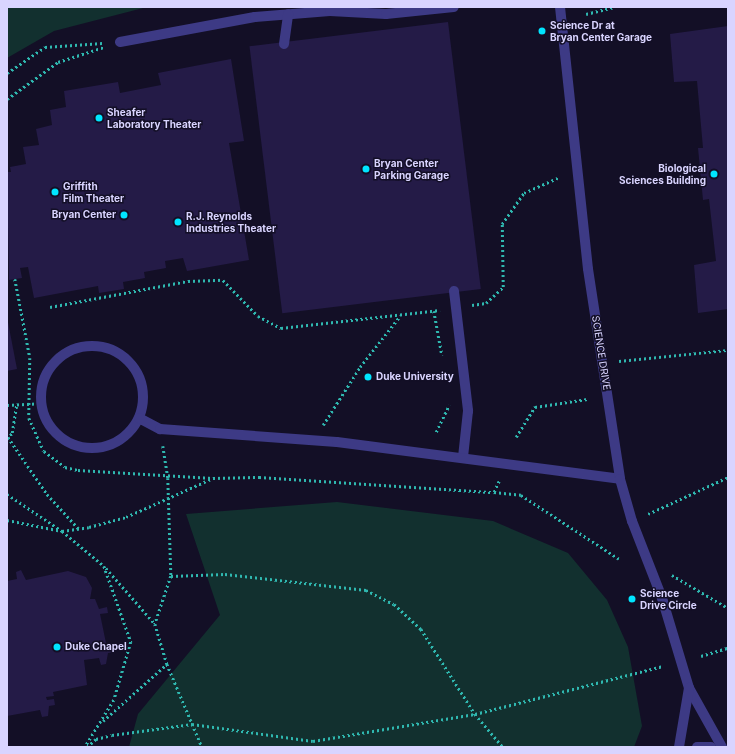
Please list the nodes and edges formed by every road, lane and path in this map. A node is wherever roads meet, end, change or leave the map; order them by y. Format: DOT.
graph roads {
  1 [pos="454,7"];
  2 [pos="560,7"];
  3 [pos="614,7"];
  4 [pos="288,14"];
  5 [pos="586,14"];
  6 [pos="120,42"];
  7 [pos="284,44"];
  8 [pos="7,73"];
  9 [pos="7,98"];
  10 [pos="558,178"];
  11 [pos="15,279"];
  12 [pos="454,291"];
  13 [pos="50,307"];
  14 [pos="456,308"];
  15 [pos="434,311"];
  16 [pos="400,316"];
  17 [pos="728,350"];
  18 [pos="602,362"];
  19 [pos="444,364"];
  20 [pos="586,399"];
  21 [pos="451,402"];
  22 [pos="17,403"];
  23 [pos="27,403"];
  24 [pos="41,403"];
  25 [pos="7,405"];
  26 [pos="139,418"];
  27 [pos="160,429"];
  28 [pos="436,432"];
  29 [pos="516,437"];
  30 [pos="8,438"];
  31 [pos="314,441"];
  32 [pos="463,457"];
  33 [pos="167,474"];
  34 [pos="728,477"];
  35 [pos="213,478"];
  36 [pos="620,479"];
  37 [pos="7,494"];
  38 [pos="167,499"];
  39 [pos="7,520"];
  40 [pos="632,521"];
  41 [pos="79,529"];
  42 [pos="62,531"];
  43 [pos="619,559"];
  44 [pos="648,561"];
  45 [pos="104,566"];
  46 [pos="171,576"];
  47 [pos="728,608"];
  48 [pos="155,624"];
  49 [pos="728,648"];
  50 [pos="701,656"];
  51 [pos="167,664"];
  52 [pos="663,666"];
  53 [pos="689,688"];
  54 [pos="476,714"];
  55 [pos="99,723"];
  56 [pos="192,724"];
  57 [pos="86,747"];
  58 [pos="202,747"];
  59 [pos="503,747"];
  60 [pos="679,747"];
  61 [pos="697,747"];
  62 [pos="711,747"];
  63 [pos="722,747"];
  1 -- 4 [label="street"];
  2 -- 18 [label="street, SCIENCE DRIVE"];
  3 -- 5 [label="path"];
  4 -- 6 [label="street"];
  4 -- 7 [label="street"];
  6 -- 8 [label="path"];
  6 -- 9 [label="path"];
  10 -- 14 [label="path"];
  11 -- 23 [label="path"];
  12 -- 14 [label="street"];
  13 -- 16 [label="path"];
  14 -- 15 [label="path"];
  14 -- 32 [label="street"];
  15 -- 16 [label="path"];
  15 -- 19 [label="path"];
  16 -- 31 [label="path"];
  17 -- 18 [label="path"];
  18 -- 36 [label="street, SCIENCE DRIVE"];
  20 -- 29 [label="path"];
  21 -- 28 [label="path"];
  22 -- 23 [label="path"];
  22 -- 25 [label="path"];
  22 -- 30 [label="path"];
  23 -- 24 [label="path"];
  23 -- 33 [label="path"];
  24 -- 26 [label="street"];
  24 -- 26 [label="street"];
  26 -- 27 [label="street"];
  27 -- 31 [label="street"];
  27 -- 33 [label="path"];
  30 -- 41 [label="path"];
  31 -- 32 [label="street"];
  32 -- 36 [label="street"];
  33 -- 35 [label="path"];
  33 -- 38 [label="path"];
  34 -- 40 [label="path"];
  35 -- 38 [label="path"];
  35 -- 43 [label="path"];
  36 -- 40 [label="street, SCIENCE DRIVE"];
  37 -- 42 [label="path"];
  38 -- 41 [label="path"];
  38 -- 46 [label="path"];
  39 -- 42 [label="path"];
  40 -- 44 [label="street, SCIENCE DRIVE"];
  41 -- 42 [label="path"];
  42 -- 45 [label="path"];
  44 -- 47 [label="path"];
  44 -- 53 [label="street, SCIENCE DRIVE"];
  45 -- 48 [label="path"];
  45 -- 55 [label="path"];
  46 -- 48 [label="path"];
  46 -- 54 [label="path"];
  48 -- 51 [label="path"];
  49 -- 50 [label="path"];
  51 -- 55 [label="path"];
  51 -- 56 [label="path"];
  52 -- 54 [label="path"];
  53 -- 60 [label="street, SCIENCE DRIVE"];
  53 -- 63 [label="street, SCIENCE DRIVE"];
  54 -- 56 [label="path"];
  54 -- 59 [label="path"];
  55 -- 57 [label="path"];
  56 -- 57 [label="path"];
  56 -- 58 [label="path"];
  61 -- 62 [label="street"];
}
